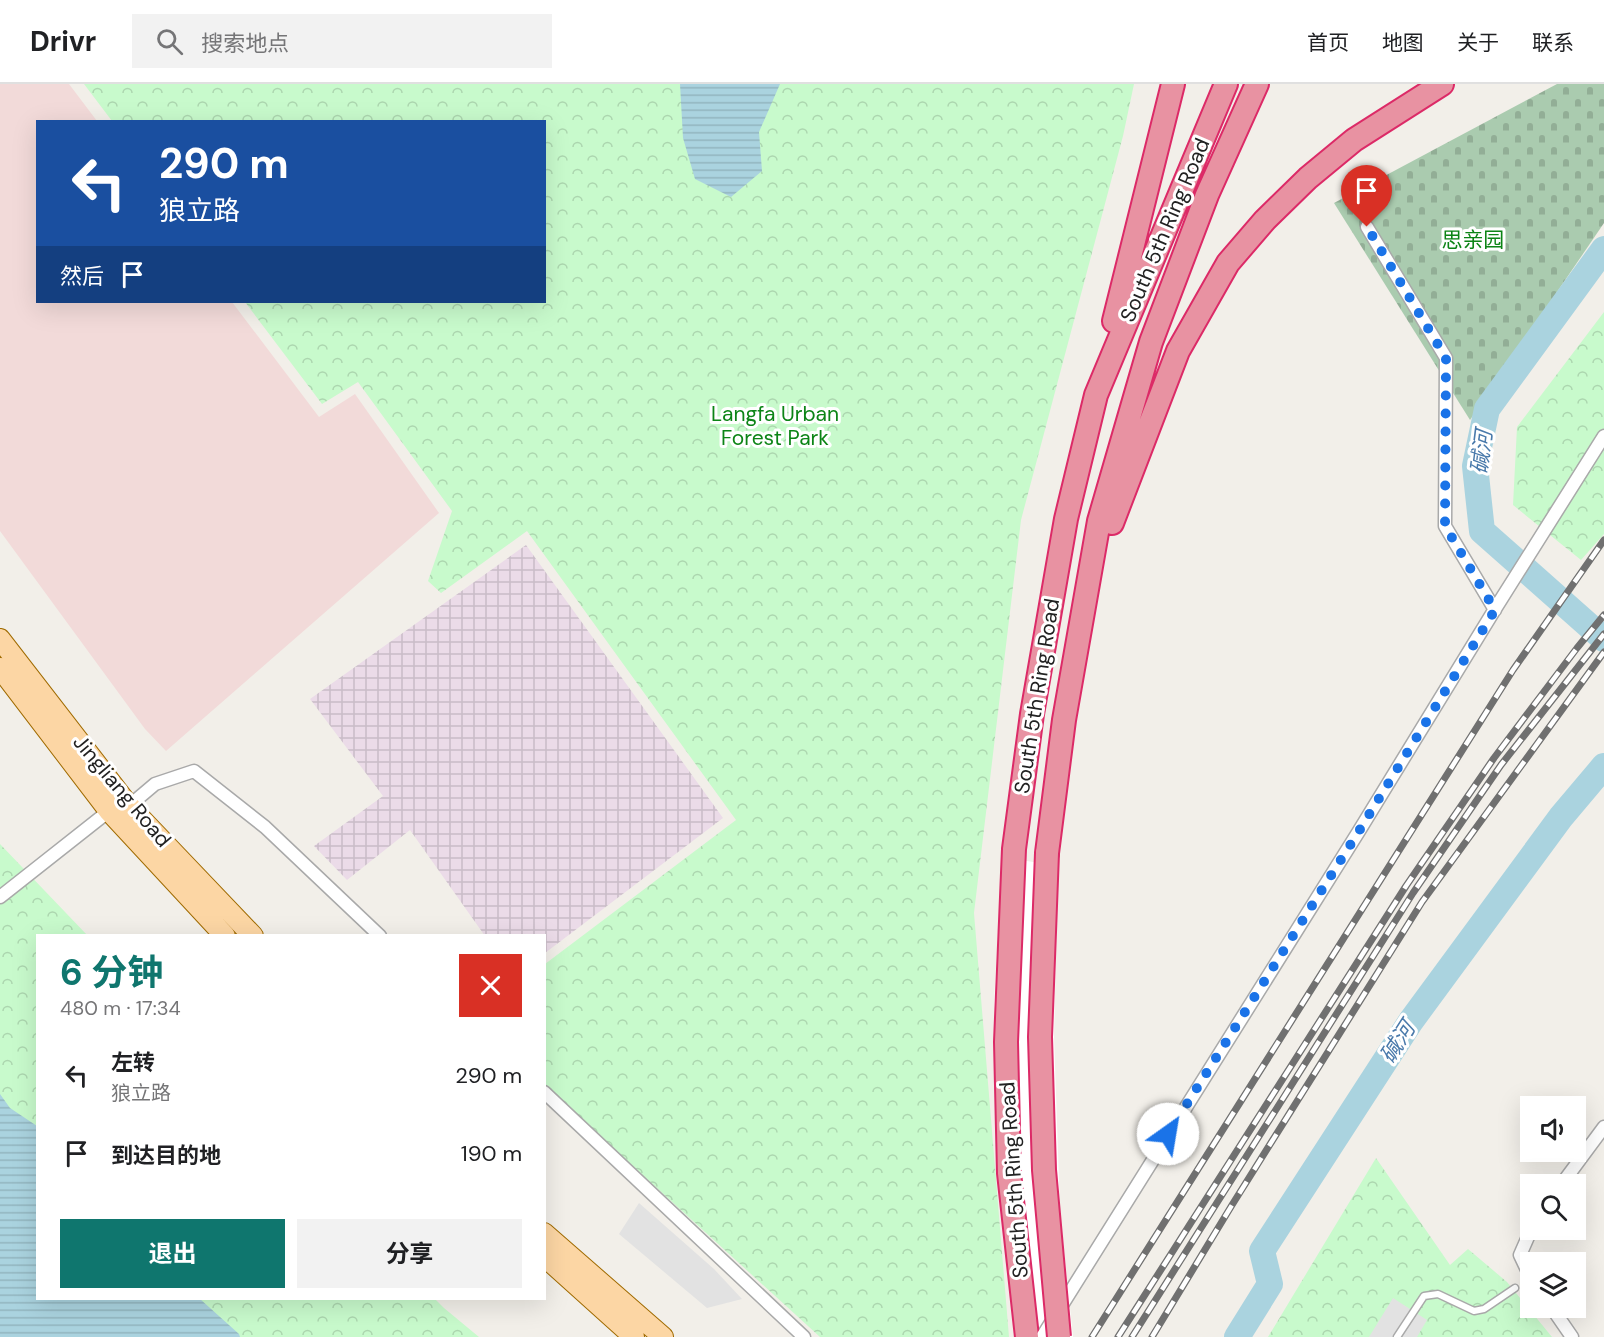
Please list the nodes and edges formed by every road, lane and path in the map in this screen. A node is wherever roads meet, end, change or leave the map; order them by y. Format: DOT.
graph roads {
  1 [pos="1173,84"];
  2 [pos="1226,84"];
  3 [pos="1257,84"];
  4 [pos="1442,84"];
  5 [pos="1367,227"];
  6 [pos="1096,395"];
  7 [pos="1604,436"];
  8 [pos="1087,588"];
  9 [pos="1495,609"];
  10 [pos="0,639"];
  11 [pos="0,668"];
  12 [pos="129,806"];
  13 [pos="109,811"];
  14 [pos="0,897"];
  15 [pos="223,934"];
  16 [pos="251,934"];
  17 [pos="378,934"];
  18 [pos="546,1094"];
  19 [pos="1604,1127"];
  20 [pos="1569,1174"];
  21 [pos="546,1235"];
  22 [pos="546,1258"];
  23 [pos="1515,1288"];
  24 [pos="1559,1318"];
  25 [pos="634,1337"];
  26 [pos="663,1337"];
  27 [pos="804,1337"];
  28 [pos="1027,1337"];
  29 [pos="1042,1337"];
  30 [pos="1059,1337"];
  31 [pos="1397,1337"];
  32 [pos="1572,1337"];
  1 -- 6 [label="highway"];
  2 -- 6 [label="highway, South 5th Ring Road"];
  3 -- 8 [label="highway, South 5th Ring Road"];
  4 -- 8 [label="highway"];
  5 -- 9 [label="street"];
  6 -- 28 [label="highway, South 5th Ring Road"];
  7 -- 9 [label="street"];
  8 -- 30 [label="highway, South 5th Ring Road, bridge"];
  9 -- 29 [label="street"];
  10 -- 12 [label="main road, Jingliang Road"];
  11 -- 13 [label="main road, Jingliang Road"];
  12 -- 13 [label="street"];
  12 -- 16 [label="main road, Jingliang Road"];
  12 -- 17 [label="street"];
  13 -- 14 [label="street"];
  13 -- 15 [label="main road, Jingliang Road"];
  18 -- 27 [label="street"];
  19 -- 20 [label="street"];
  21 -- 26 [label="main road"];
  22 -- 25 [label="main road"];
  23 -- 31 [label="lane"];
  24 -- 32 [label="street"];
}
